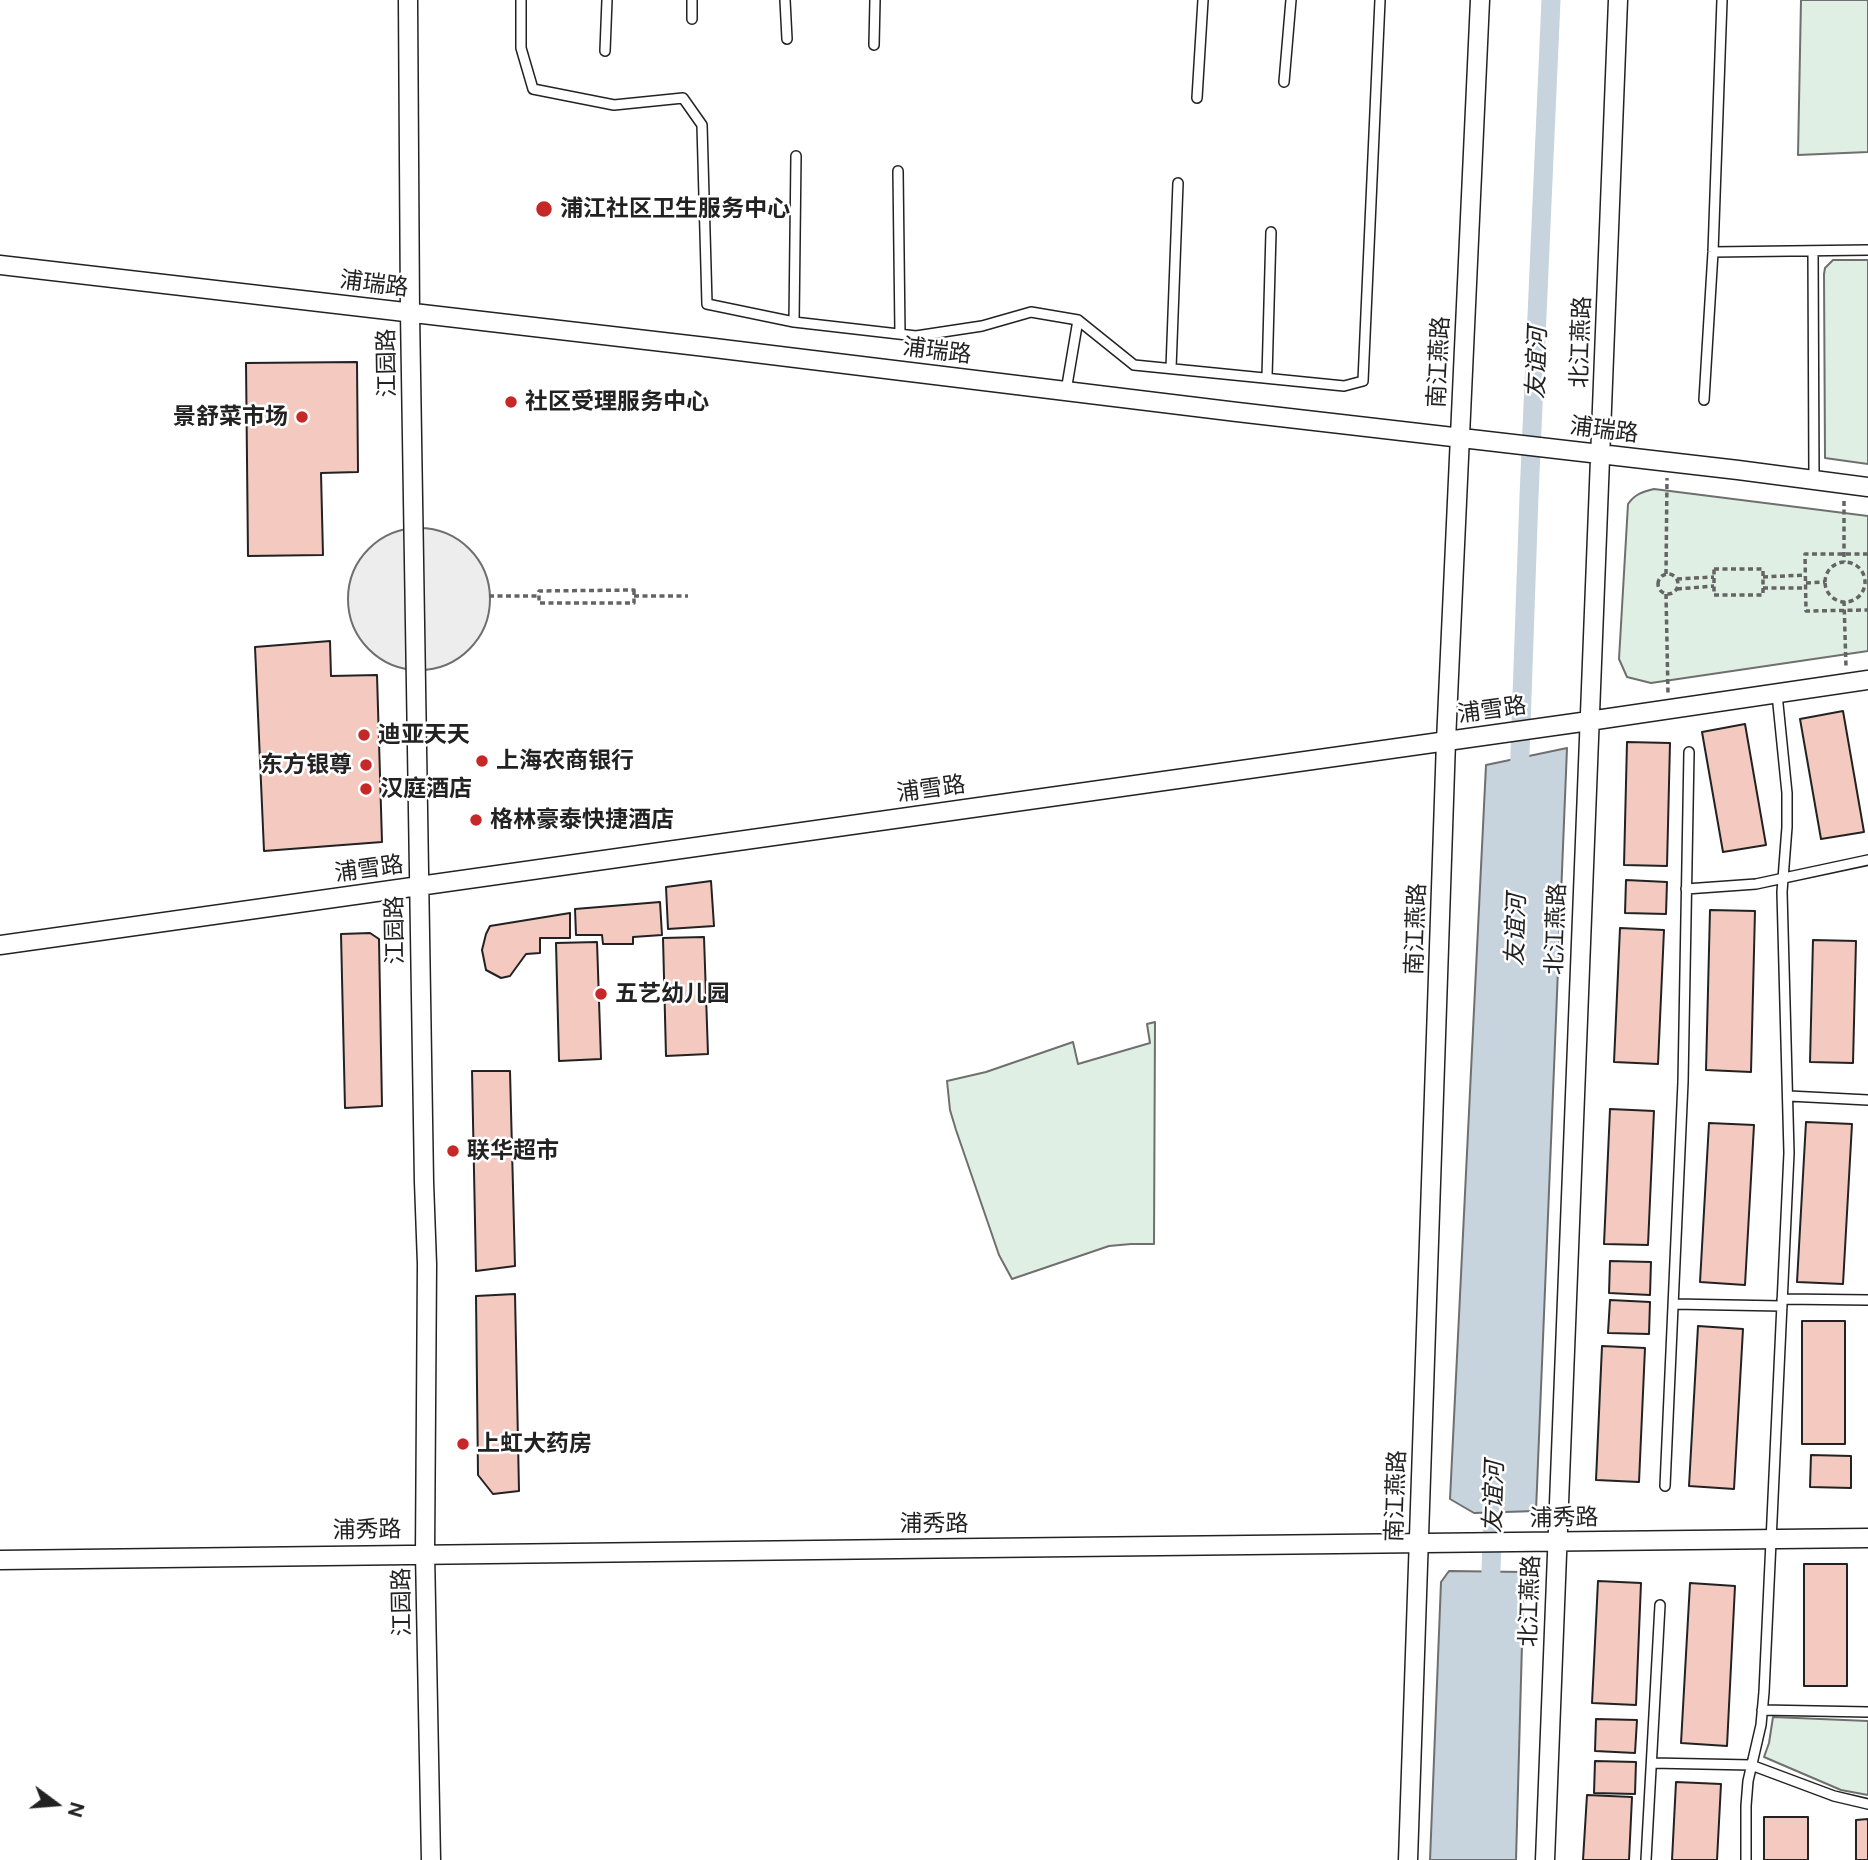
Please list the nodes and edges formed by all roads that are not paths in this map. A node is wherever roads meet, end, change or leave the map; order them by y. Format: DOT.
graph roads {
  1 [pos="408,0"];
  2 [pos="521,0"];
  3 [pos="607,0"];
  4 [pos="692,0"];
  5 [pos="785,0"];
  6 [pos="875,0"];
  7 [pos="1203,0"];
  8 [pos="1291,0"];
  9 [pos="1380,0"];
  10 [pos="1480,0"];
  11 [pos="1618,0"];
  12 [pos="1722,0"];
  13 [pos="692,19"];
  14 [pos="787,39"];
  15 [pos="874,45"];
  16 [pos="605,51"];
  17 [pos="1283,82"];
  18 [pos="1197,98"];
  19 [pos="796,156"];
  20 [pos="898,172"];
  21 [pos="1178,183"];
  22 [pos="1271,232"];
  23 [pos="1868,250"];
  24 [pos="1813,251"];
  25 [pos="1713,252"];
  26 [pos="0,265"];
  27 [pos="410,313"];
  28 [pos="1078,320"];
  29 [pos="794,322"];
  30 [pos="900,334"];
  31 [pos="1171,368"];
  32 [pos="1267,377"];
  33 [pos="1066,391"];
  34 [pos="1704,400"];
  35 [pos="1460,438"];
  36 [pos="1601,454"];
  37 [pos="1814,479"];
  38 [pos="1868,487"];
  39 [pos="1868,680"];
  40 [pos="1777,694"];
  41 [pos="1589,721"];
  42 [pos="1446,741"];
  43 [pos="1689,752"];
  44 [pos="1868,860"];
  45 [pos="1782,879"];
  46 [pos="419,887"];
  47 [pos="1686,889"];
  48 [pos="0,945"];
  49 [pos="1789,1096"];
  50 [pos="1868,1100"];
  51 [pos="1868,1300"];
  52 [pos="1782,1303"];
  53 [pos="1673,1304"];
  54 [pos="1665,1486"];
  55 [pos="1868,1538"];
  56 [pos="1772,1540"];
  57 [pos="1557,1543"];
  58 [pos="1419,1544"];
  59 [pos="425,1553"];
  60 [pos="0,1560"];
  61 [pos="1660,1605"];
  62 [pos="1762,1710"];
  63 [pos="1868,1712"];
  64 [pos="1652,1762"];
  65 [pos="1751,1765"];
  66 [pos="1868,1804"];
  67 [pos="431,1860"];
  68 [pos="1408,1860"];
  69 [pos="1545,1860"];
  70 [pos="1646,1860"];
  71 [pos="1745,1860"];
  1 -- 27 [label="street, 江园路"];
  2 -- 29 [label="lane"];
  3 -- 16 [label="lane"];
  4 -- 13 [label="lane"];
  5 -- 14 [label="lane"];
  6 -- 15 [label="lane"];
  7 -- 18 [label="lane"];
  8 -- 17 [label="lane"];
  9 -- 32 [label="lane"];
  10 -- 35 [label="street, 南江燕路"];
  11 -- 36 [label="street, 北江燕路"];
  12 -- 25 [label="lane"];
  19 -- 29 [label="lane"];
  20 -- 30 [label="lane"];
  21 -- 31 [label="lane"];
  22 -- 32 [label="lane"];
  23 -- 24 [label="lane"];
  24 -- 25 [label="lane"];
  24 -- 37 [label="lane"];
  25 -- 34 [label="lane"];
  26 -- 27 [label="street, 浦瑞路"];
  27 -- 33 [label="street, 浦瑞路"];
  27 -- 46 [label="street, 江园路"];
  28 -- 30 [label="lane"];
  28 -- 31 [label="lane"];
  28 -- 33 [label="lane"];
  29 -- 30 [label="lane"];
  31 -- 32 [label="lane"];
  33 -- 35 [label="street, 浦瑞路"];
  35 -- 36 [label="street, 浦瑞路"];
  35 -- 42 [label="street, 南江燕路"];
  36 -- 37 [label="street, 浦瑞路"];
  36 -- 41 [label="street, 北江燕路"];
  37 -- 38 [label="street, 浦瑞路"];
  39 -- 40 [label="street, 浦雪路"];
  40 -- 41 [label="street, 浦雪路"];
  40 -- 45 [label="lane"];
  41 -- 42 [label="street, 浦雪路"];
  41 -- 57 [label="street, 北江燕路"];
  42 -- 46 [label="street, 浦雪路"];
  42 -- 58 [label="street, 南江燕路"];
  43 -- 47 [label="lane"];
  44 -- 45 [label="lane"];
  45 -- 47 [label="lane"];
  45 -- 49 [label="lane"];
  46 -- 48 [label="street, 浦雪路"];
  46 -- 59 [label="street, 江园路"];
  47 -- 53 [label="lane"];
  49 -- 50 [label="lane"];
  49 -- 52 [label="lane"];
  51 -- 52 [label="lane"];
  52 -- 53 [label="lane"];
  52 -- 56 [label="lane"];
  53 -- 54 [label="lane"];
  55 -- 56 [label="street, 浦秀路"];
  56 -- 57 [label="street, 浦秀路"];
  56 -- 62 [label="lane"];
  57 -- 58 [label="street, 浦秀路"];
  57 -- 69 [label="street, 北江燕路"];
  58 -- 59 [label="street, 浦秀路"];
  58 -- 68 [label="street, 南江燕路"];
  59 -- 60 [label="street, 浦秀路"];
  59 -- 67 [label="street, 江园路"];
  61 -- 64 [label="lane"];
  62 -- 63 [label="lane"];
  62 -- 65 [label="lane"];
  64 -- 65 [label="lane"];
  64 -- 70 [label="lane"];
  65 -- 66 [label="lane"];
  65 -- 71 [label="lane"];
}
